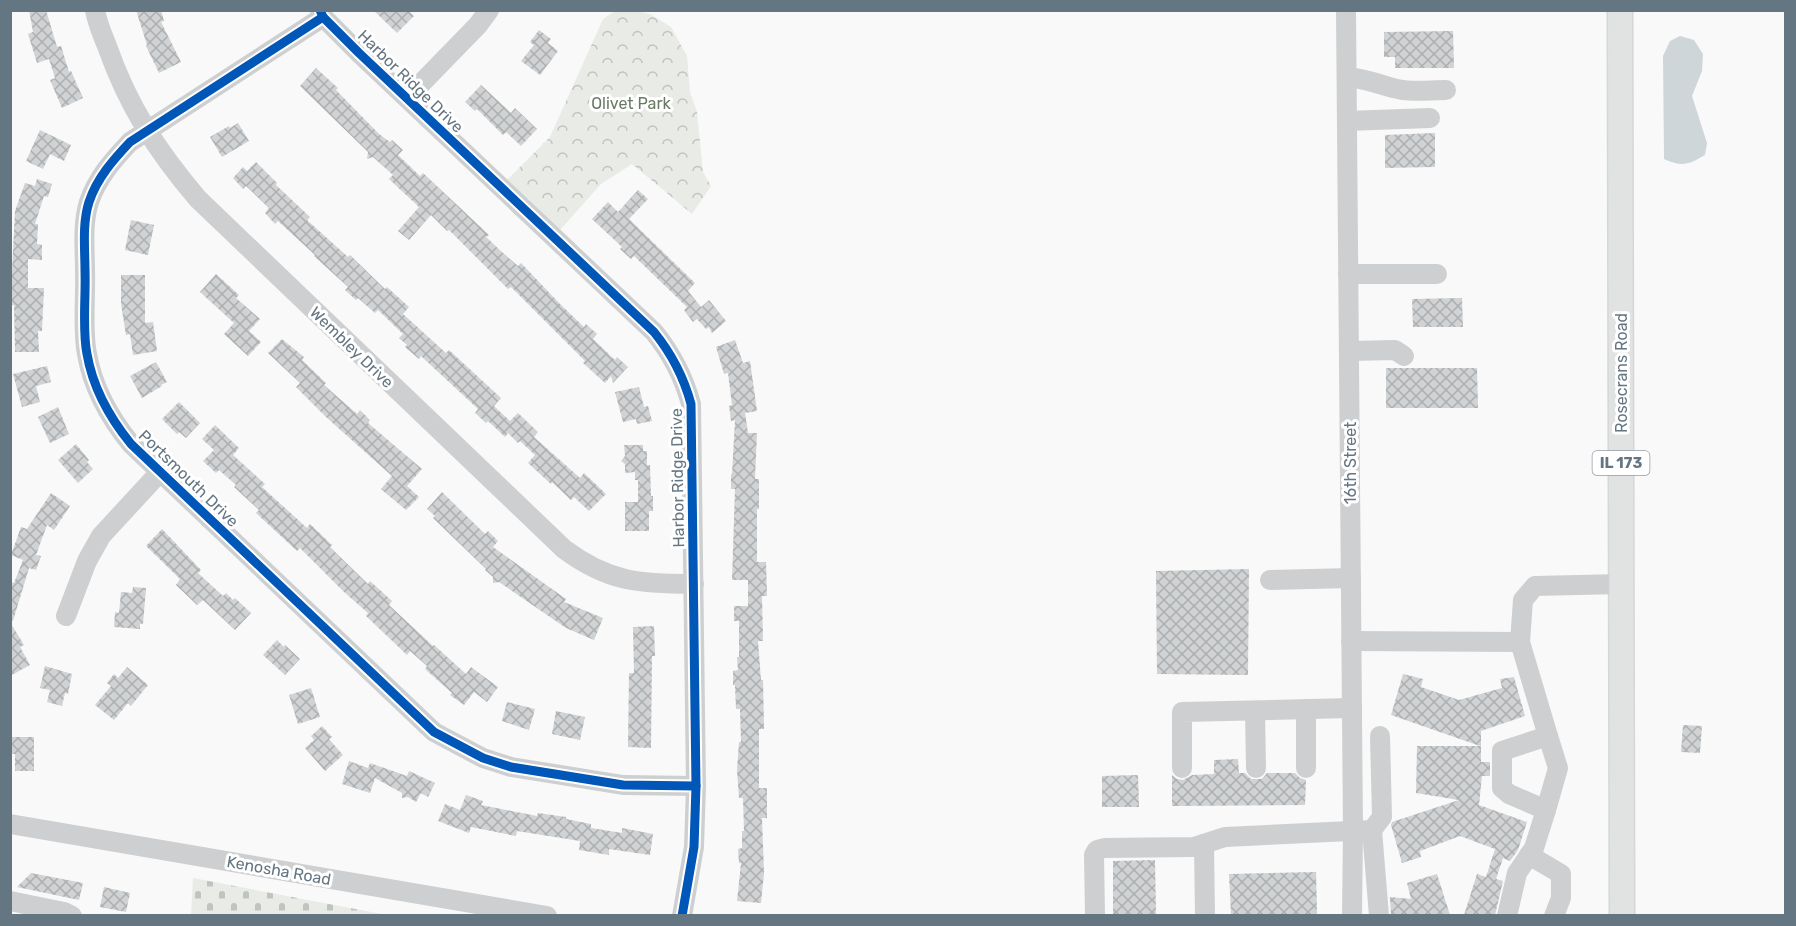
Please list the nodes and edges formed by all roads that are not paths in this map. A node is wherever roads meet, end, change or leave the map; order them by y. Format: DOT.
graph roads {
  1 [pos="95,10"];
  2 [pos="489,10"];
  3 [pos="1346,10"];
  4 [pos="1620,10"];
  5 [pos="322,14"];
  6 [pos="1347,77"];
  7 [pos="1446,90"];
  8 [pos="407,98"];
  9 [pos="1430,118"];
  10 [pos="1347,121"];
  11 [pos="147,130"];
  12 [pos="1348,274"];
  13 [pos="1437,274"];
  14 [pos="1349,351"];
  15 [pos="1404,357"];
  16 [pos="160,472"];
  17 [pos="1351,578"];
  18 [pos="1270,580"];
  19 [pos="694,584"];
  20 [pos="1622,584"];
  21 [pos="66,616"];
  22 [pos="1351,641"];
  23 [pos="1521,642"];
  24 [pos="1352,708"];
  25 [pos="1306,709"];
  26 [pos="1255,711"];
  27 [pos="1380,736"];
  28 [pos="1548,736"];
  29 [pos="1182,768"];
  30 [pos="1256,768"];
  31 [pos="1306,768"];
  32 [pos="696,786"];
  33 [pos="1546,810"];
  34 [pos="10,824"];
  35 [pos="1362,831"];
  36 [pos="1204,844"];
  37 [pos="1529,855"];
  38 [pos="10,901"];
  39 [pos="72,915"];
  40 [pos="547,915"];
  41 [pos="682,915"];
  42 [pos="1095,915"];
  43 [pos="1205,915"];
  44 [pos="1352,915"];
  45 [pos="1379,915"];
  46 [pos="1507,915"];
  47 [pos="1554,915"];
  48 [pos="1622,915"];
  1 -- 11 [label="street, Wembley Drive"];
  2 -- 8 [label="street"];
  3 -- 6 [label="street, 16th Street"];
  4 -- 20 [label="main road, Rosecrans Road / IL 173"];
  5 -- 8 [label="street, Harbor Ridge Drive"];
  5 -- 11 [label="street, Portsmouth Drive"];
  6 -- 7 [label="street"];
  6 -- 10 [label="street, 16th Street"];
  8 -- 19 [label="street, Harbor Ridge Drive"];
  9 -- 10 [label="street"];
  10 -- 12 [label="street, 16th Street"];
  11 -- 16 [label="street, Portsmouth Drive"];
  11 -- 19 [label="street, Wembley Drive"];
  12 -- 13 [label="street"];
  12 -- 14 [label="street, 16th Street"];
  14 -- 15 [label="street"];
  14 -- 17 [label="street, 16th Street"];
  16 -- 21 [label="street"];
  16 -- 32 [label="street, Portsmouth Drive"];
  17 -- 18 [label="street"];
  17 -- 22 [label="street, 16th Street"];
  19 -- 32 [label="street, Harbor Ridge Drive"];
  20 -- 23 [label="street"];
  20 -- 48 [label="main road, Rosecrans Road / IL 173"];
  22 -- 23 [label="street"];
  22 -- 24 [label="street, 16th Street"];
  23 -- 28 [label="street"];
  24 -- 25 [label="street"];
  24 -- 35 [label="street, 16th Street"];
  25 -- 26 [label="street"];
  25 -- 31 [label="street"];
  26 -- 29 [label="street"];
  26 -- 30 [label="street"];
  27 -- 35 [label="street"];
  28 -- 33 [label="street"];
  28 -- 33 [label="street"];
  32 -- 41 [label="street, Harbor Ridge Drive"];
  33 -- 37 [label="street"];
  34 -- 40 [label="street, Kenosha Road"];
  35 -- 36 [label="street"];
  35 -- 44 [label="street, 16th Street"];
  35 -- 45 [label="street"];
  36 -- 42 [label="street"];
  36 -- 43 [label="street"];
  37 -- 46 [label="street"];
  37 -- 47 [label="street"];
  38 -- 39 [label="street"];
}
